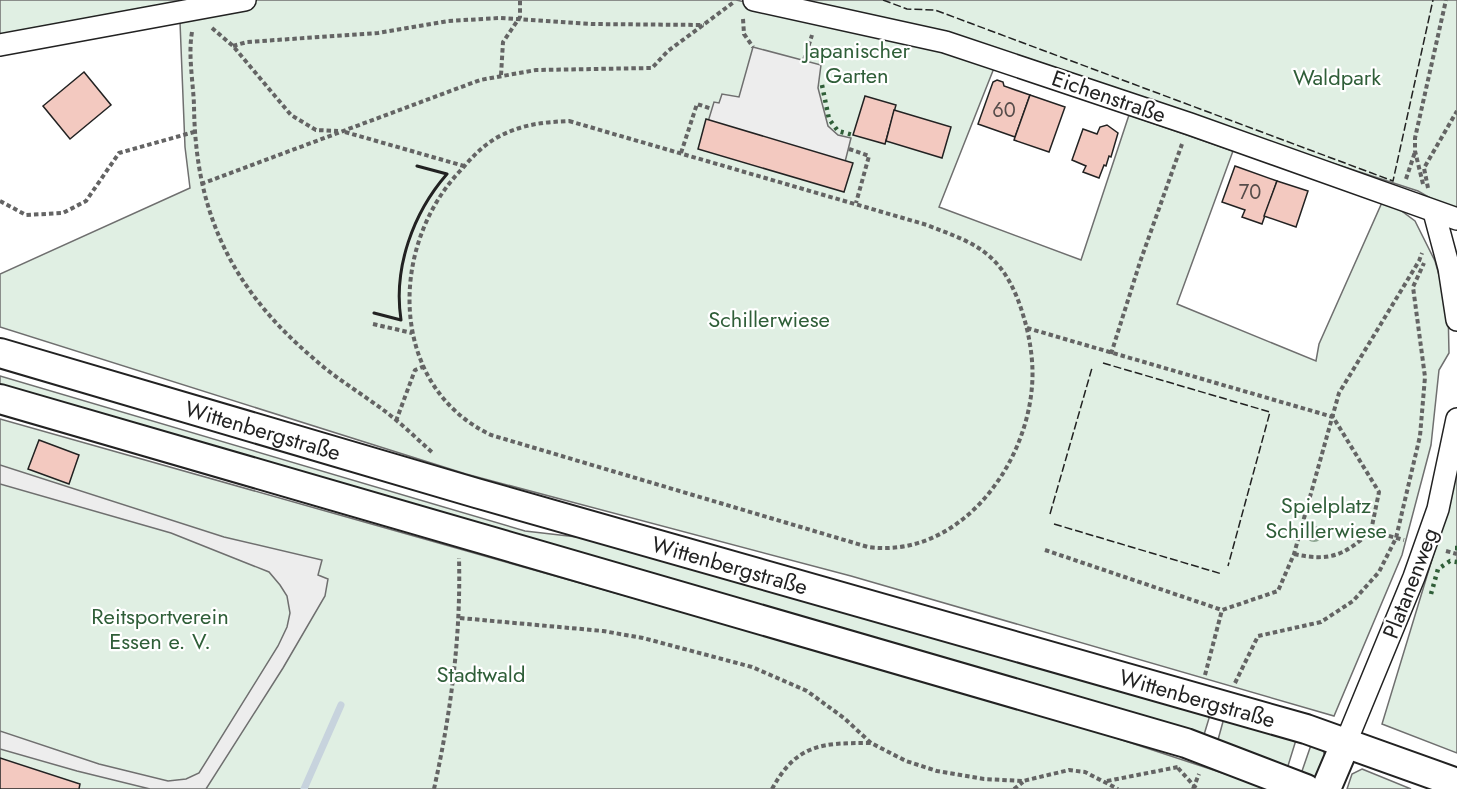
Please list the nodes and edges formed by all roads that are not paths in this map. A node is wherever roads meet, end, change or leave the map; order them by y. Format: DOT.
graph roads {
  1 [pos="245,0"];
  2 [pos="748,8"];
  3 [pos="0,45"];
  4 [pos="1430,210"];
  5 [pos="1457,219"];
  6 [pos="1457,320"];
  7 [pos="0,353"];
  8 [pos="0,399"];
  9 [pos="1457,419"];
  10 [pos="1346,742"];
  11 [pos="1457,783"];
  12 [pos="1306,789"];
  13 [pos="1326,789"];
  1 -- 3 [label="street"];
  2 -- 4 [label="street, Eichenstraße"];
  4 -- 5 [label="street, Eichenstraße"];
  4 -- 6 [label="street"];
  7 -- 10 [label="main road, Wittenbergstraße"];
  8 -- 12 [label="main road, Wittenbergstraße"];
  9 -- 10 [label="street, Platanenweg"];
  10 -- 11 [label="main road, Wittenbergstraße"];
  10 -- 13 [label="main road"];
}
